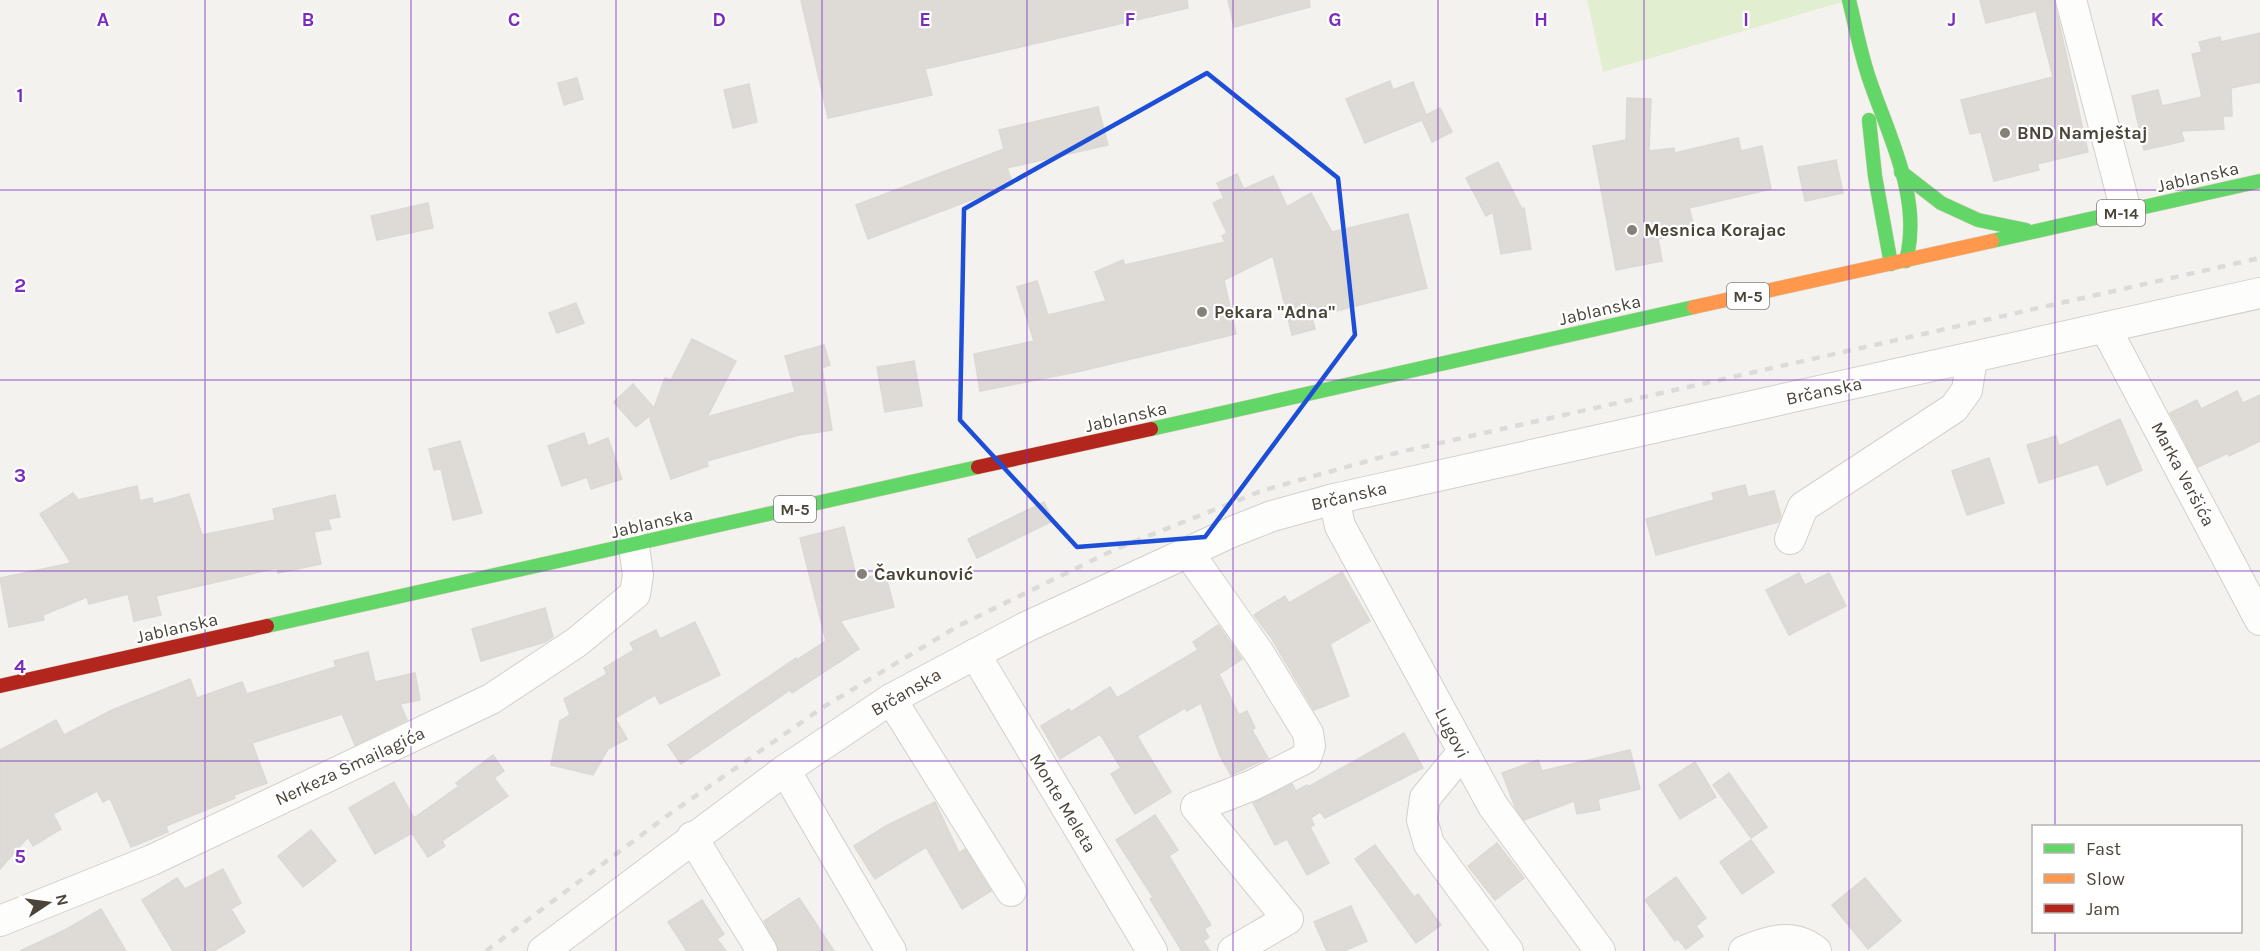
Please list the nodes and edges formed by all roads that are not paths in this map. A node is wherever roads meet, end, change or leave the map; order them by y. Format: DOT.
graph roads {
  1 [pos="1849,0"];
  2 [pos="2071,0"];
  3 [pos="1864,61"];
  4 [pos="1901,172"];
  5 [pos="2260,181"];
  6 [pos="2126,211"];
  7 [pos="2034,232"];
  8 [pos="1906,261"];
  9 [pos="1891,264"];
  10 [pos="2260,293"];
  11 [pos="2106,329"];
  12 [pos="1972,358"];
  13 [pos="1334,499"];
  14 [pos="1790,539"];
  15 [pos="634,546"];
  16 [pos="1188,552"];
  17 [pos="2260,620"];
  18 [pos="975,654"];
  19 [pos="0,686"];
  20 [pos="891,699"];
  21 [pos="1462,753"];
  22 [pos="784,770"];
  23 [pos="692,837"];
  24 [pos="1011,891"];
  25 [pos="0,921"];
  26 [pos="543,951"];
  27 [pos="762,951"];
  28 [pos="891,951"];
  29 [pos="1152,951"];
  30 [pos="1233,951"];
  31 [pos="1508,951"];
  32 [pos="1600,951"];
  33 [pos="1744,951"];
  34 [pos="1816,951"];
  1 -- 3 [label="main road"];
  2 -- 6 [label="street"];
  3 -- 4 [label="main road"];
  3 -- 9 [label="main road"];
  4 -- 7 [label="main road"];
  4 -- 8 [label="main road"];
  5 -- 6 [label="main road, Jablanska / M-14"];
  6 -- 7 [label="main road, Jablanska / M-14"];
  7 -- 8 [label="main road, Jablanska / M-14"];
  8 -- 9 [label="main road, Jablanska / M-5"];
  9 -- 15 [label="main road, Jablanska / M-5"];
  10 -- 11 [label="street, Brčanska"];
  11 -- 12 [label="street, Brčanska"];
  11 -- 17 [label="street, Marka Veršića"];
  12 -- 13 [label="street, Brčanska"];
  12 -- 14 [label="street"];
  13 -- 16 [label="street, Brčanska"];
  13 -- 21 [label="street, Lugovi"];
  15 -- 19 [label="main road, Jablanska / M-5"];
  15 -- 25 [label="street, Nerkeza Smailagića"];
  16 -- 18 [label="street, Brčanska"];
  16 -- 30 [label="street"];
  18 -- 20 [label="street, Brčanska"];
  18 -- 29 [label="street, Monte Meleta"];
  20 -- 22 [label="street, Brčanska"];
  20 -- 24 [label="street"];
  21 -- 31 [label="street"];
  21 -- 32 [label="street, Lugovi"];
  22 -- 23 [label="street, Brčanska"];
  22 -- 28 [label="street"];
  23 -- 26 [label="street, Brčanska"];
  23 -- 27 [label="street"];
  33 -- 34 [label="street"];
}
